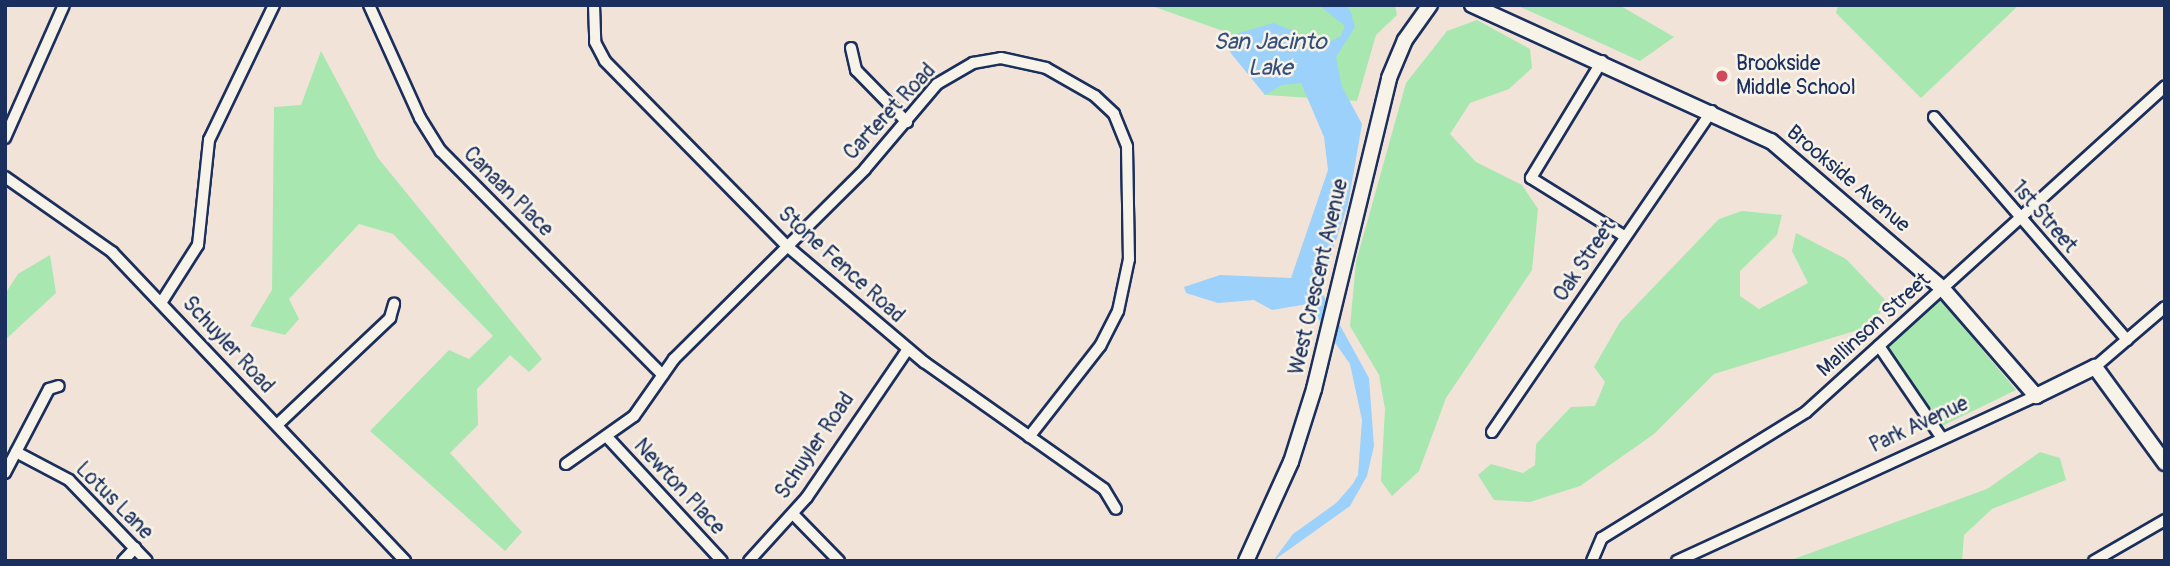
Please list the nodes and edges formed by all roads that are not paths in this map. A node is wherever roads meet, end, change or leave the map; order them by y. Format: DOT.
graph roads {
  1 [pos="64,5"];
  2 [pos="274,5"];
  3 [pos="369,5"];
  4 [pos="594,5"];
  5 [pos="1430,5"];
  6 [pos="1477,6"];
  7 [pos="851,48"];
  8 [pos="1602,61"];
  9 [pos="2165,86"];
  10 [pos="1712,111"];
  11 [pos="1934,117"];
  12 [pos="907,122"];
  13 [pos="5,138"];
  14 [pos="5,177"];
  15 [pos="2021,219"];
  16 [pos="1624,236"];
  17 [pos="787,246"];
  18 [pos="1943,289"];
  19 [pos="161,303"];
  20 [pos="394,304"];
  21 [pos="2165,307"];
  22 [pos="2127,340"];
  23 [pos="1880,346"];
  24 [pos="908,349"];
  25 [pos="2095,367"];
  26 [pos="663,375"];
  27 [pos="59,386"];
  28 [pos="2036,396"];
  29 [pos="277,425"];
  30 [pos="1492,432"];
  31 [pos="1029,437"];
  32 [pos="1941,437"];
  33 [pos="609,439"];
  34 [pos="16,452"];
  35 [pos="2165,463"];
  36 [pos="566,464"];
  37 [pos="5,473"];
  38 [pos="1116,509"];
  39 [pos="793,514"];
  40 [pos="2165,520"];
  41 [pos="135,548"];
  42 [pos="123,561"];
  43 [pos="147,561"];
  44 [pos="405,561"];
  45 [pos="722,561"];
  46 [pos="749,561"];
  47 [pos="839,561"];
  48 [pos="1246,561"];
  49 [pos="1591,561"];
  50 [pos="1677,561"];
  51 [pos="2094,561"];
  1 -- 13 [label="street"];
  2 -- 19 [label="street"];
  3 -- 26 [label="street, Canaan Place"];
  4 -- 17 [label="street, Stone Fence Road"];
  5 -- 48 [label="main road, West Crescent Avenue"];
  6 -- 8 [label="main road, Brookside Avenue"];
  7 -- 12 [label="street"];
  8 -- 10 [label="main road, Brookside Avenue"];
  8 -- 16 [label="street"];
  9 -- 15 [label="street, Mallinson Street"];
  10 -- 16 [label="street, Oak Street"];
  10 -- 18 [label="main road, Brookside Avenue"];
  11 -- 15 [label="street, 1st Street"];
  12 -- 17 [label="street, Carteret Road"];
  12 -- 31 [label="street, Carteret Road"];
  14 -- 19 [label="street, Schuyler Road"];
  15 -- 18 [label="street, Mallinson Street"];
  15 -- 22 [label="street, 1st Street"];
  16 -- 30 [label="street, Oak Street"];
  17 -- 24 [label="street, Stone Fence Road"];
  17 -- 26 [label="street, Carteret Road"];
  18 -- 23 [label="street, Mallinson Street"];
  18 -- 28 [label="main road, Brookside Avenue"];
  19 -- 29 [label="street, Schuyler Road"];
  20 -- 29 [label="street"];
  21 -- 22 [label="street, Park Avenue"];
  22 -- 25 [label="street, Park Avenue"];
  23 -- 32 [label="street"];
  23 -- 49 [label="street, Mallinson Street"];
  24 -- 31 [label="street, Stone Fence Road"];
  24 -- 39 [label="street, Schuyler Road"];
  25 -- 28 [label="main road, Park Avenue"];
  25 -- 35 [label="main road"];
  26 -- 33 [label="street, Carteret Road"];
  27 -- 34 [label="street"];
  28 -- 32 [label="street, Park Avenue"];
  29 -- 44 [label="street, Schuyler Road"];
  31 -- 38 [label="street, Stone Fence Road"];
  32 -- 50 [label="street, Park Avenue"];
  33 -- 36 [label="street, Carteret Road"];
  33 -- 45 [label="street, Newton Place"];
  34 -- 37 [label="street"];
  34 -- 41 [label="street, Lotus Lane"];
  39 -- 46 [label="street, Schuyler Road"];
  39 -- 47 [label="street"];
  40 -- 51 [label="street"];
  41 -- 42 [label="street"];
  41 -- 43 [label="street, Lotus Lane"];
}
